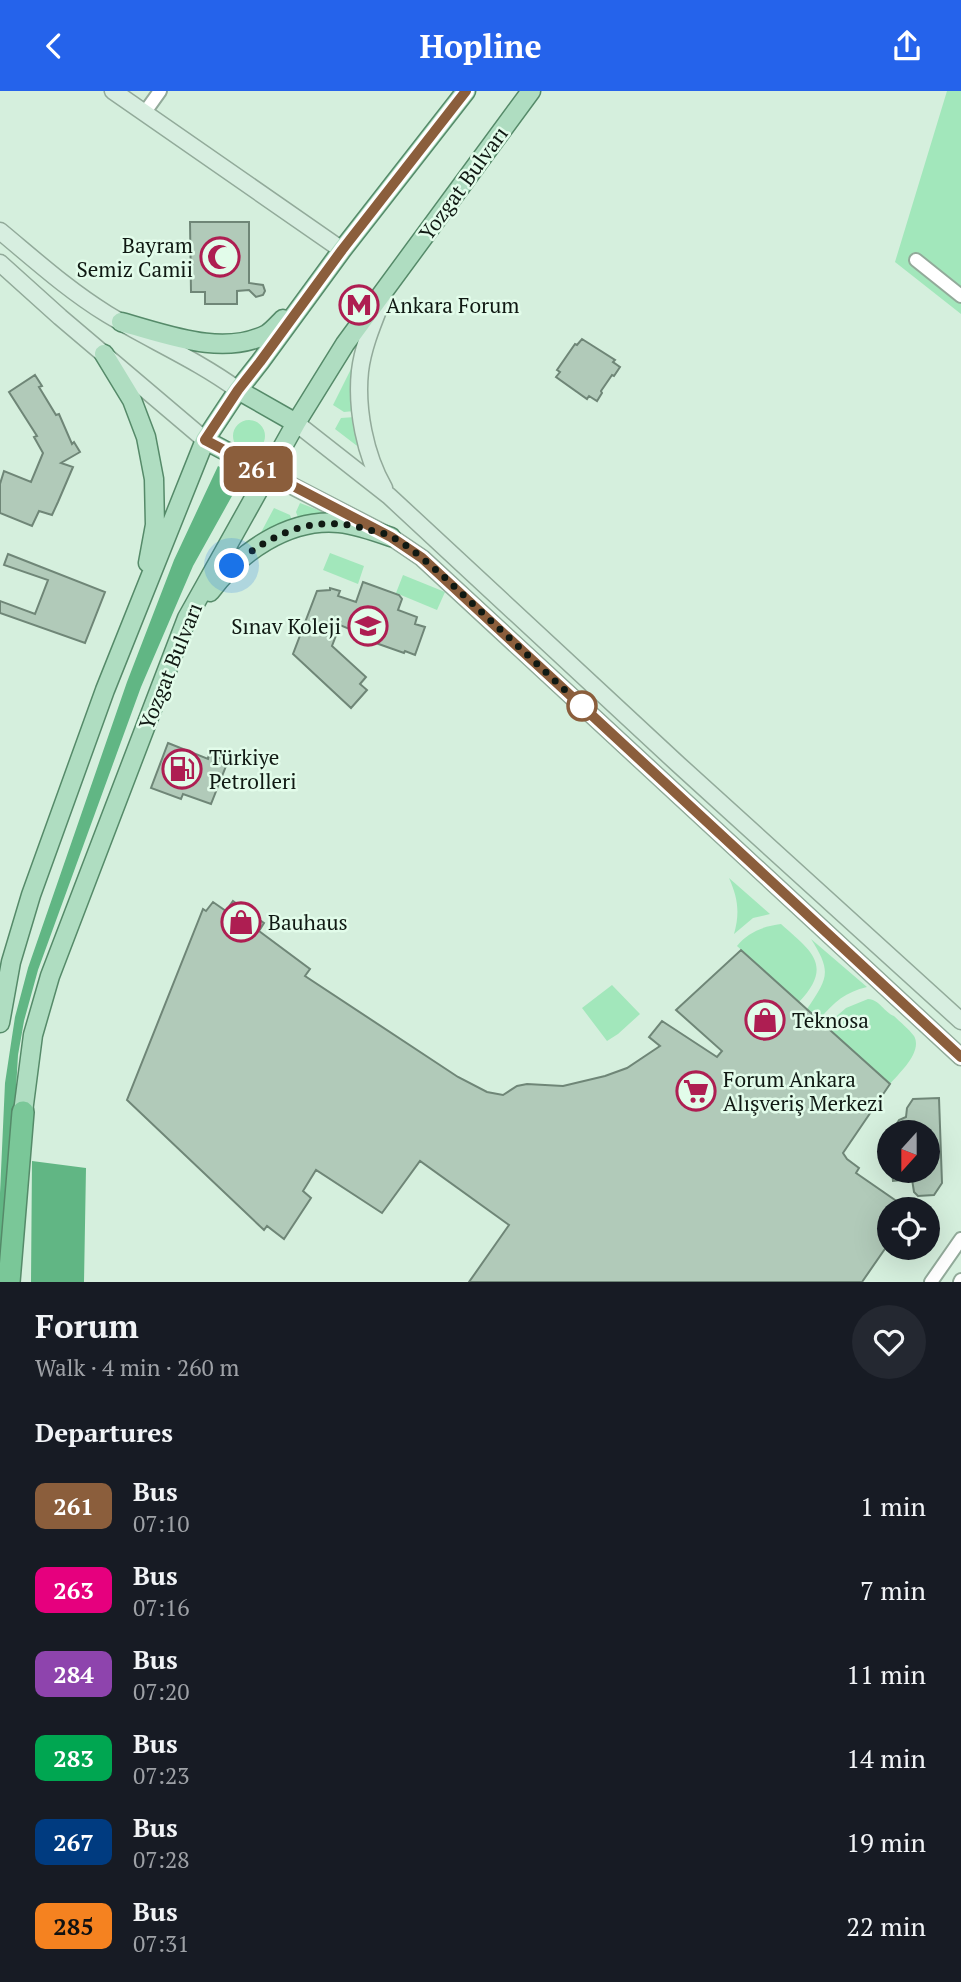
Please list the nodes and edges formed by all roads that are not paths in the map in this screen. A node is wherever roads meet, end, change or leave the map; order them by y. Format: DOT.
graph roads {
  1 [pos="113,91"];
  2 [pos="160,91"];
  3 [pos="466,91"];
  4 [pos="531,91"];
  5 [pos="145,112"];
  6 [pos="0,231"];
  7 [pos="342,250"];
  8 [pos="916,260"];
  9 [pos="0,263"];
  10 [pos="389,284"];
  11 [pos="309,295"];
  12 [pos="961,296"];
  13 [pos="121,322"];
  14 [pos="104,354"];
  15 [pos="238,390"];
  16 [pos="296,423"];
  17 [pos="205,440"];
  18 [pos="267,473"];
  19 [pos="389,496"];
  20 [pos="391,537"];
  21 [pos="142,597"];
  22 [pos="187,618"];
  23 [pos="961,1021"];
  24 [pos="0,1023"];
  25 [pos="961,1057"];
  26 [pos="23,1112"];
  27 [pos="961,1239"];
  28 [pos="9,1282"];
  29 [pos="22,1282"];
  30 [pos="930,1282"];
  1 -- 5 [label="main road"];
  2 -- 5 [label="street"];
  3 -- 7 [label="main road"];
  4 -- 10 [label="main road, Yozgat Bulvarı"];
  5 -- 7 [label="main road"];
  6 -- 13 [label="main road"];
  7 -- 11 [label="main road"];
  8 -- 12 [label="street"];
  9 -- 14 [label="main road"];
  10 -- 16 [label="main road, Yozgat Bulvarı"];
  10 -- 19 [label="main road"];
  11 -- 13 [label="main road"];
  11 -- 15 [label="main road"];
  13 -- 15 [label="main road"];
  14 -- 17 [label="main road"];
  14 -- 21 [label="main road"];
  15 -- 16 [label="main road"];
  15 -- 17 [label="main road"];
  16 -- 18 [label="main road, Yozgat Bulvarı"];
  16 -- 19 [label="main road"];
  17 -- 18 [label="main road"];
  17 -- 21 [label="main road"];
  18 -- 20 [label="main road"];
  18 -- 22 [label="main road, Yozgat Bulvarı"];
  19 -- 23 [label="main road"];
  20 -- 22 [label="main road"];
  20 -- 25 [label="main road"];
  21 -- 24 [label="main road"];
  22 -- 26 [label="main road, Yozgat Bulvarı"];
  26 -- 28 [label="highway"];
  26 -- 29 [label="highway"];
  27 -- 30 [label="street"];
}
